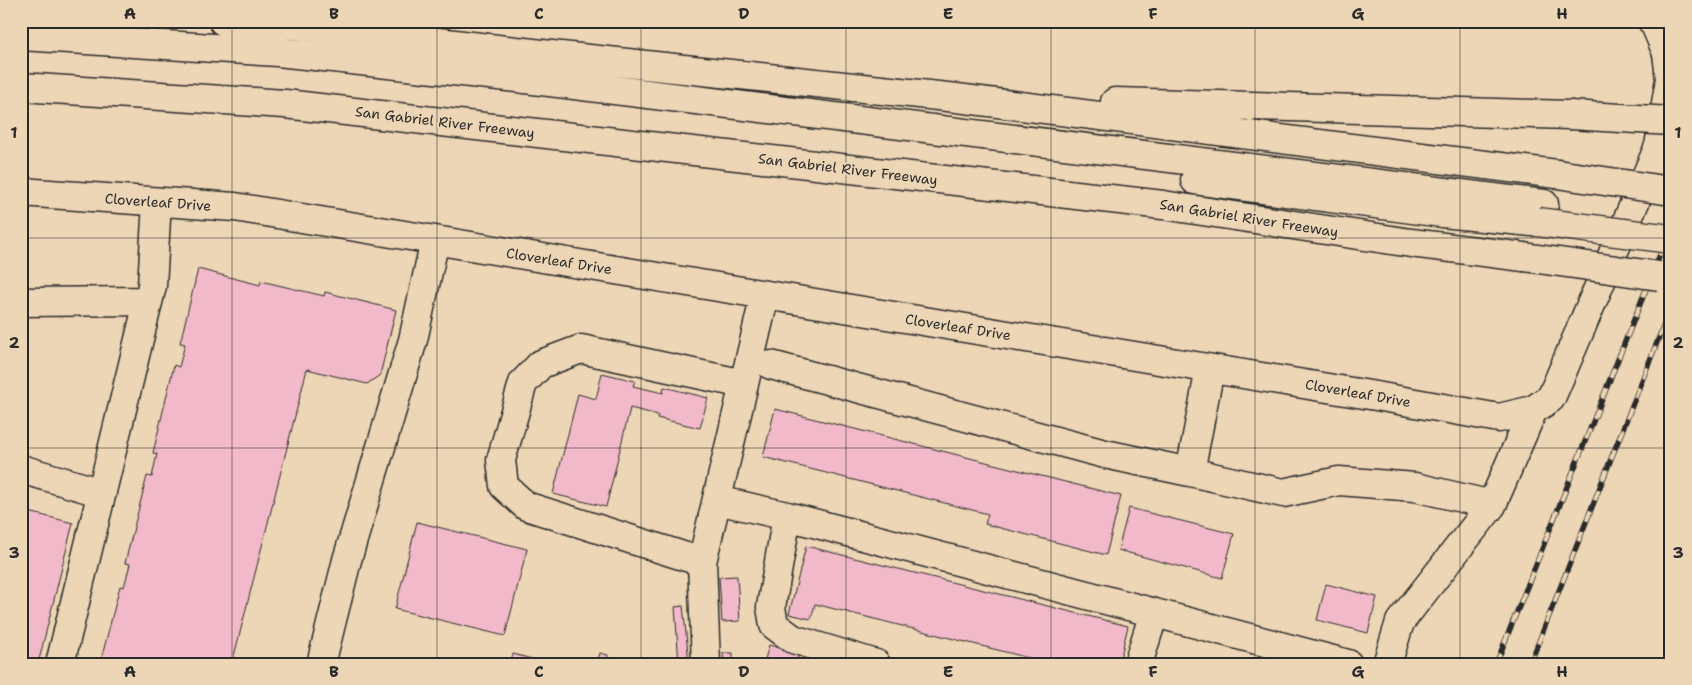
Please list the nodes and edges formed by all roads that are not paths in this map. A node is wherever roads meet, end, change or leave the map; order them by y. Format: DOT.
graph roads {
  1 [pos="223,21"];
  2 [pos="1652,21"];
  3 [pos="21,36"];
  4 [pos="21,54"];
  5 [pos="1670,78"];
  6 [pos="21,87"];
  7 [pos="956,98"];
  8 [pos="1671,121"];
  9 [pos="1671,191"];
  10 [pos="21,192"];
  11 [pos="158,202"];
  12 [pos="1541,213"];
  13 [pos="1671,220"];
  14 [pos="1671,239"];
  15 [pos="435,240"];
  16 [pos="1667,279"];
  17 [pos="765,295"];
  18 [pos="148,301"];
  19 [pos="21,302"];
  20 [pos="771,365"];
  21 [pos="1210,368"];
  22 [pos="744,384"];
  23 [pos="1534,410"];
  24 [pos="21,470"];
  25 [pos="1190,472"];
  26 [pos="102,493"];
  27 [pos="717,500"];
  28 [pos="1492,505"];
  29 [pos="787,516"];
  30 [pos="702,562"];
  31 [pos="1154,613"];
  32 [pos="60,664"];
  33 [pos="322,664"];
  34 [pos="706,664"];
  35 [pos="876,664"];
  36 [pos="1138,664"];
  37 [pos="1348,664"];
  38 [pos="1387,664"];
  1 -- 7 [label="main road"];
  2 -- 5 [label="main road, Cloverleaf Drive"];
  3 -- 12 [label="main road"];
  4 -- 12 [label="main road"];
  5 -- 23 [label="main road, Cloverleaf Drive"];
  6 -- 16 [label="main road, San Gabriel River Freeway, bridge"];
  7 -- 8 [label="main road, bridge"];
  7 -- 9 [label="main road, bridge"];
  10 -- 11 [label="main road, Cloverleaf Drive"];
  11 -- 15 [label="main road, Cloverleaf Drive"];
  11 -- 18 [label="main road"];
  12 -- 13 [label="main road"];
  12 -- 14 [label="main road, bridge"];
  15 -- 17 [label="main road, Cloverleaf Drive"];
  15 -- 33 [label="main road"];
  17 -- 21 [label="main road, Cloverleaf Drive"];
  17 -- 22 [label="main road"];
  18 -- 19 [label="main road"];
  18 -- 26 [label="main road"];
  20 -- 25 [label="main road"];
  21 -- 23 [label="main road, Cloverleaf Drive"];
  21 -- 25 [label="main road"];
  22 -- 27 [label="main road"];
  22 -- 30 [label="main road"];
  23 -- 28 [label="main road"];
  24 -- 26 [label="main road"];
  25 -- 28 [label="main road"];
  26 -- 32 [label="main road"];
  27 -- 29 [label="main road"];
  27 -- 30 [label="main road"];
  28 -- 38 [label="main road"];
  29 -- 31 [label="main road"];
  29 -- 35 [label="main road"];
  30 -- 34 [label="main road"];
  31 -- 36 [label="main road"];
  31 -- 37 [label="main road"];
}
